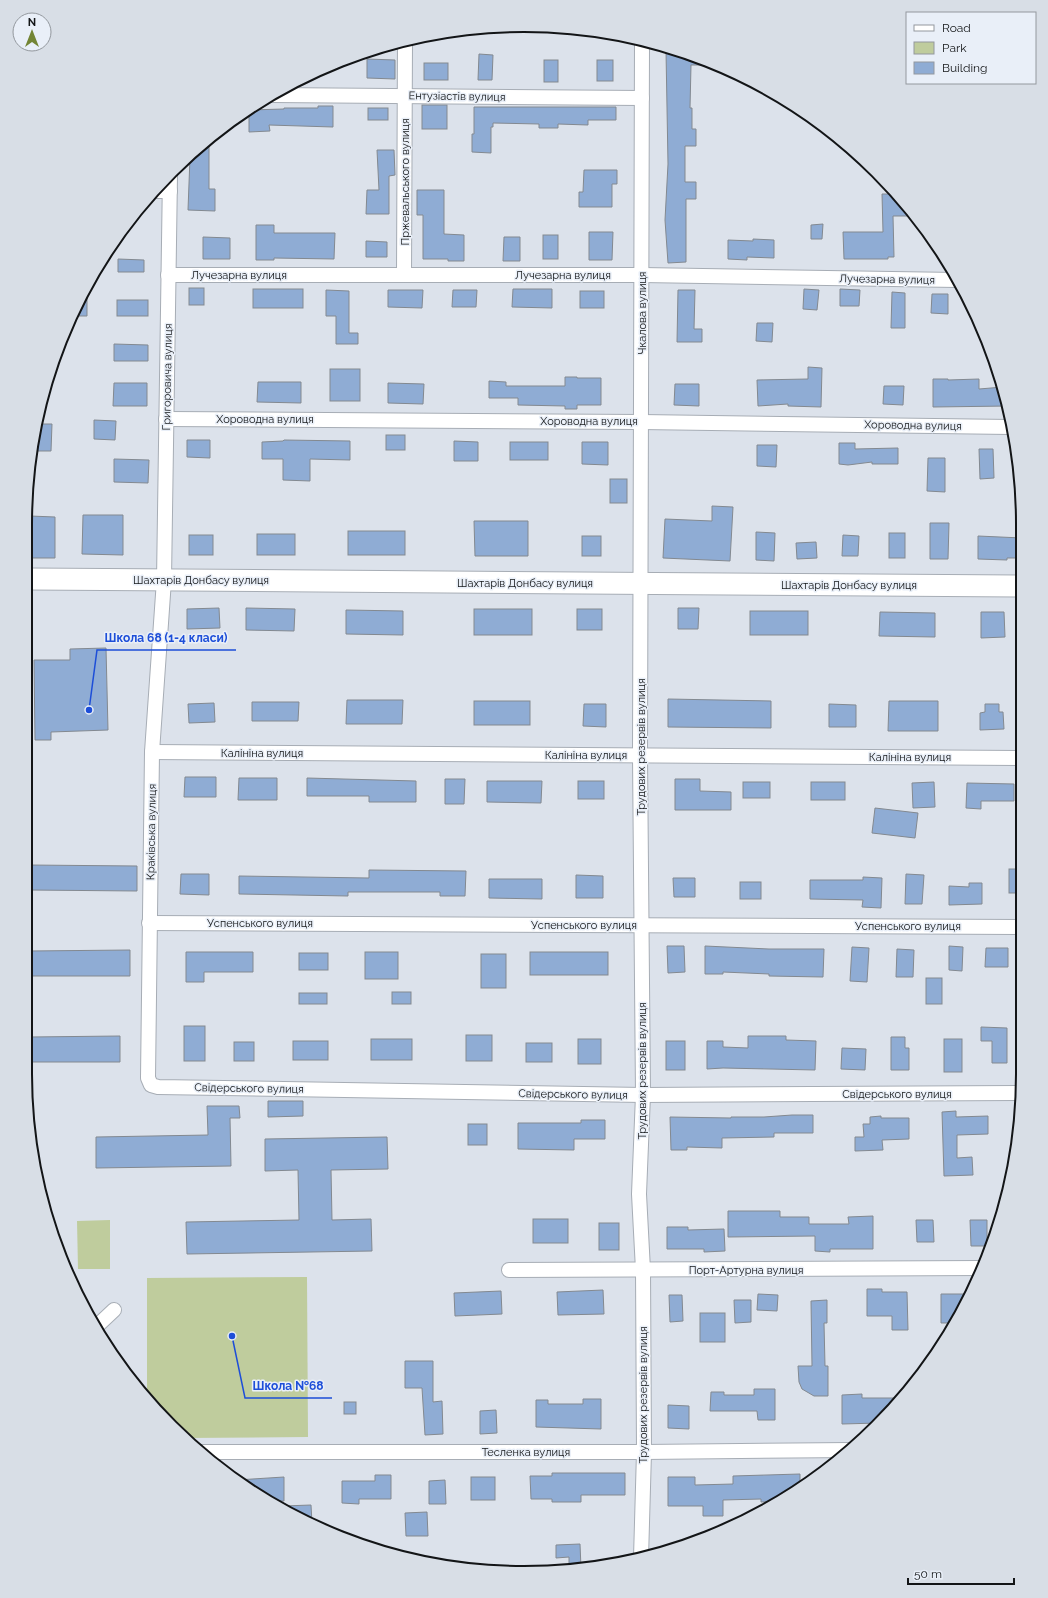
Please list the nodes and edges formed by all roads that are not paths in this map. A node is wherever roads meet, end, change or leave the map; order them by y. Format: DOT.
graph roads {
  1 [pos="405,47"];
  2 [pos="642,47"];
  3 [pos="283,95"];
  4 [pos="405,96"];
  5 [pos="642,98"];
  6 [pos="170,183"];
  7 [pos="162,191"];
  8 [pos="170,191"];
  9 [pos="168,275"];
  10 [pos="404,275"];
  11 [pos="642,275"];
  12 [pos="951,280"];
  13 [pos="166,419"];
  14 [pos="641,422"];
  15 [pos="1007,427"];
  16 [pos="32,579"];
  17 [pos="164,580"];
  18 [pos="641,584"];
  19 [pos="1016,586"];
  20 [pos="152,752"];
  21 [pos="640,756"];
  22 [pos="1016,758"];
  23 [pos="149,923"];
  24 [pos="642,925"];
  25 [pos="1016,927"];
  26 [pos="151,1085"];
  27 [pos="1015,1093"];
  28 [pos="643,1095"];
  29 [pos="976,1268"];
  30 [pos="509,1270"];
  31 [pos="643,1270"];
  32 [pos="114,1310"];
  33 [pos="100,1323"];
  34 [pos="841,1450"];
  35 [pos="210,1452"];
  36 [pos="644,1452"];
  37 [pos="641,1552"];
  1 -- 4 [label="street, Пржевальського вулиця"];
  2 -- 5 [label="street, Чкалова вулиця"];
  3 -- 4 [label="street, Ентузіастів вулиця"];
  4 -- 5 [label="street, Ентузіастів вулиця"];
  4 -- 10 [label="street, Пржевальського вулиця"];
  5 -- 11 [label="street, Чкалова вулиця"];
  6 -- 8 [label="street, Григоровича вулиця"];
  7 -- 8 [label="street"];
  8 -- 9 [label="street, Григоровича вулиця"];
  9 -- 10 [label="street, Лучезарна вулиця"];
  9 -- 13 [label="street, Григоровича вулиця"];
  10 -- 11 [label="street, Лучезарна вулиця"];
  11 -- 12 [label="street, Лучезарна вулиця"];
  11 -- 14 [label="street, Чкалова вулиця"];
  13 -- 14 [label="street, Хороводна вулиця"];
  13 -- 17 [label="street, Григоровича вулиця"];
  14 -- 15 [label="street, Хороводна вулиця"];
  14 -- 18 [label="street, Чкалова вулиця"];
  16 -- 17 [label="street, Шахтарів Донбасу вулиця"];
  17 -- 18 [label="street, Шахтарів Донбасу вулиця"];
  17 -- 20 [label="street, Краківська вулиця"];
  18 -- 19 [label="street, Шахтарів Донбасу вулиця"];
  18 -- 21 [label="street, Трудових резервів вулиця"];
  20 -- 21 [label="street, Калініна вулиця"];
  20 -- 23 [label="street, Краківська вулиця"];
  21 -- 22 [label="street, Калініна вулиця"];
  21 -- 24 [label="street, Трудових резервів вулиця"];
  23 -- 24 [label="street, Успенського вулиця"];
  23 -- 26 [label="street, Краківська вулиця"];
  24 -- 25 [label="street, Успенського вулиця"];
  24 -- 28 [label="street, Трудових резервів вулиця"];
  26 -- 28 [label="street, Свідерського вулиця"];
  27 -- 28 [label="street, Свідерського вулиця"];
  28 -- 31 [label="street, Трудових резервів вулиця"];
  29 -- 31 [label="street, Порт-Артурна вулиця"];
  30 -- 31 [label="street, Порт-Артурна вулиця"];
  31 -- 36 [label="street, Трудових резервів вулиця"];
  32 -- 33 [label="street"];
  34 -- 36 [label="street, Тесленка вулиця"];
  35 -- 36 [label="street, Тесленка вулиця"];
  36 -- 37 [label="street, Трудових резервів вулиця"];
}
